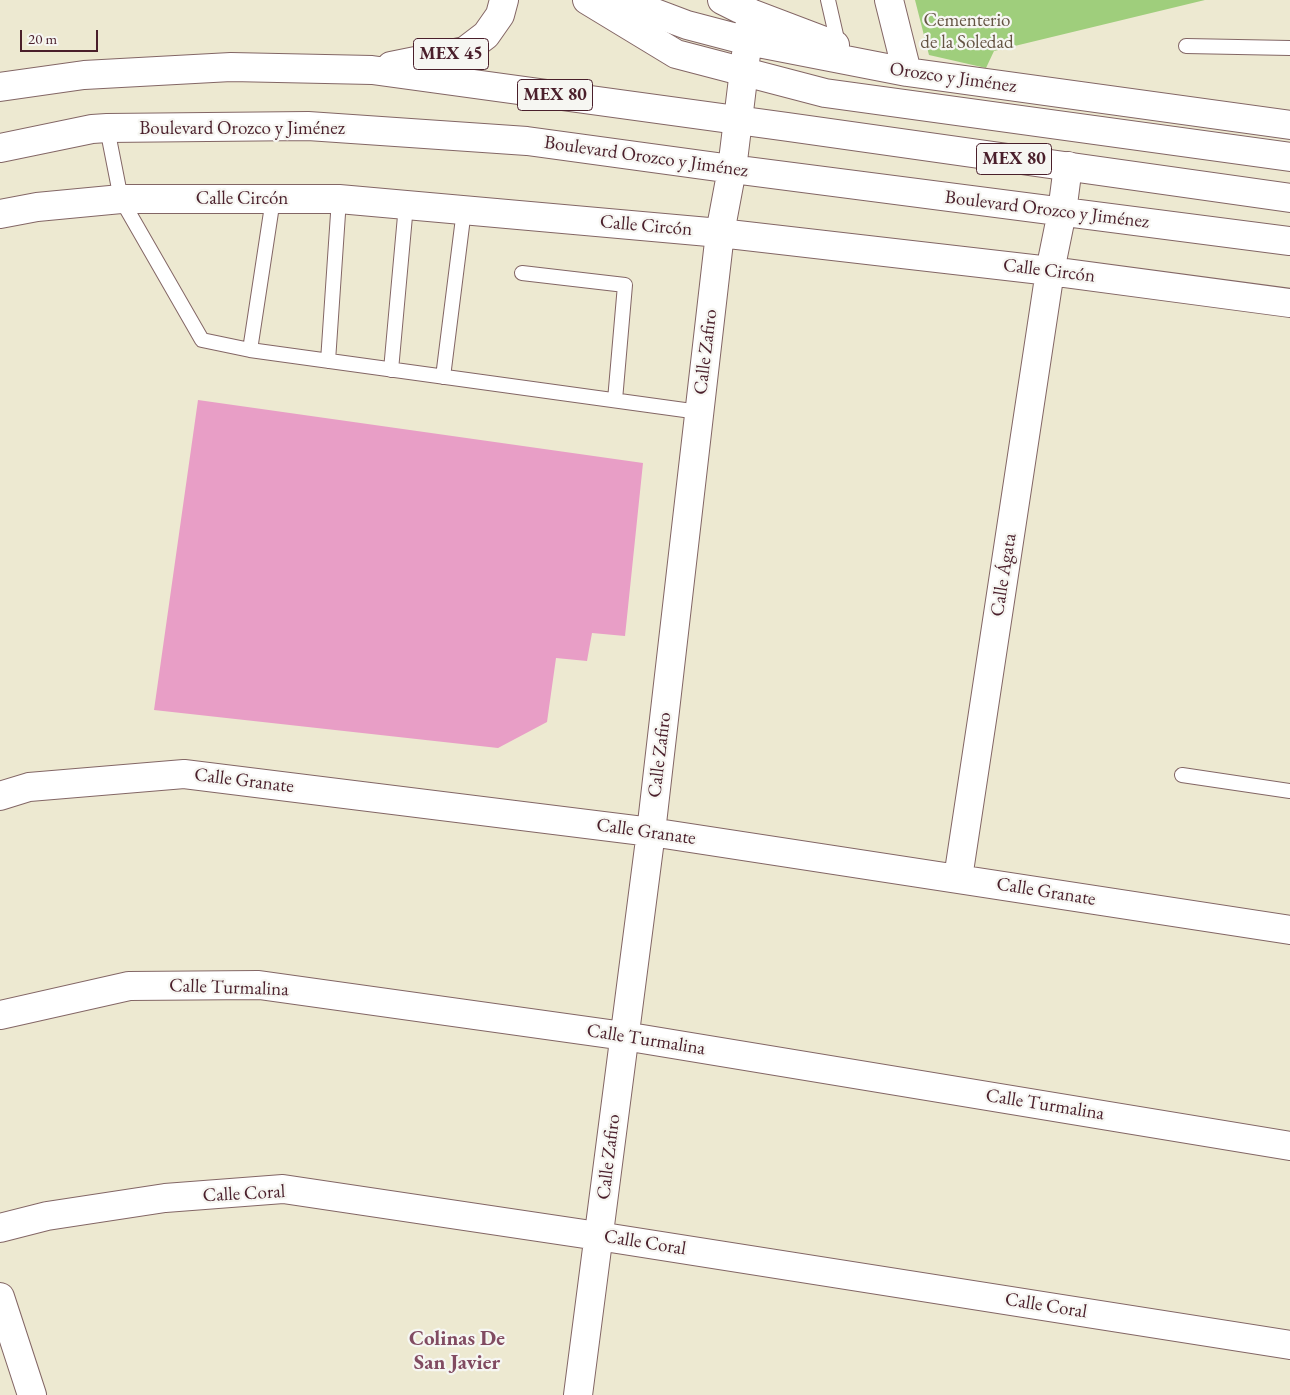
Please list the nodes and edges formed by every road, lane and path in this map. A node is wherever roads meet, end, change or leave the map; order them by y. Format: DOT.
graph roads {
  1 [pos="504,0"];
  2 [pos="587,0"];
  3 [pos="722,0"];
  4 [pos="828,0"];
  5 [pos="889,0"];
  6 [pos="635,2"];
  7 [pos="751,13"];
  8 [pos="748,41"];
  9 [pos="1186,46"];
  10 [pos="1290,48"];
  11 [pos="839,52"];
  12 [pos="372,70"];
  13 [pos="743,72"];
  14 [pos="907,72"];
  15 [pos="0,87"];
  16 [pos="737,120"];
  17 [pos="1290,125"];
  18 [pos="107,128"];
  19 [pos="0,148"];
  20 [pos="1290,157"];
  21 [pos="1068,166"];
  22 [pos="732,169"];
  23 [pos="1290,198"];
  24 [pos="121,199"];
  25 [pos="273,199"];
  26 [pos="340,199"];
  27 [pos="406,205"];
  28 [pos="464,210"];
  29 [pos="1062,212"];
  30 [pos="0,214"];
  31 [pos="720,233"];
  32 [pos="1290,241"];
  33 [pos="1050,271"];
  34 [pos="522,273"];
  35 [pos="1290,303"];
  36 [pos="250,350"];
  37 [pos="328,361"];
  38 [pos="391,370"];
  39 [pos="443,377"];
  40 [pos="615,400"];
  41 [pos="699,412"];
  42 [pos="1182,775"];
  43 [pos="1290,791"];
  44 [pos="0,796"];
  45 [pos="651,832"];
  46 [pos="958,878"];
  47 [pos="1290,930"];
  48 [pos="0,1015"];
  49 [pos="624,1036"];
  50 [pos="1290,1146"];
  51 [pos="0,1228"];
  52 [pos="598,1236"];
  53 [pos="0,1297"];
  54 [pos="1290,1345"];
  55 [pos="32,1395"];
  56 [pos="578,1395"];
  1 -- 12 [label="main road, MEX 45"];
  2 -- 13 [label="main road, MEX 80"];
  3 -- 7 [label="main road"];
  4 -- 11 [label="lane"];
  5 -- 14 [label="main road"];
  6 -- 8 [label="main road, Orozco y Jiménez"];
  7 -- 8 [label="main road, Calle Zafiro"];
  7 -- 11 [label="main road"];
  8 -- 11 [label="main road, Orozco y Jiménez"];
  8 -- 13 [label="main road, Calle Zafiro"];
  9 -- 10 [label="lane"];
  11 -- 14 [label="main road, Orozco y Jiménez"];
  12 -- 15 [label="main road, MEX 45"];
  12 -- 16 [label="main road, MEX 80"];
  13 -- 16 [label="main road, Calle Zafiro"];
  13 -- 20 [label="main road, Orozco y Jiménez / MEX 80"];
  14 -- 17 [label="main road, Orozco y Jiménez"];
  16 -- 21 [label="main road, MEX 80"];
  16 -- 22 [label="main road, Calle Zafiro"];
  18 -- 19 [label="main road, Boulevard Orozco y Jiménez / MEX 80"];
  18 -- 22 [label="main road, Boulevard Orozco y Jiménez / MEX 80"];
  18 -- 24 [label="lane"];
  21 -- 23 [label="main road, MEX 80"];
  21 -- 29 [label="main road, Calle Ágata"];
  22 -- 29 [label="main road, Boulevard Orozco y Jiménez / MEX 80"];
  22 -- 31 [label="main road, Calle Zafiro"];
  24 -- 25 [label="main road, Calle Circón"];
  24 -- 30 [label="main road, Calle Circón"];
  24 -- 36 [label="lane"];
  25 -- 26 [label="main road, Calle Circón"];
  25 -- 36 [label="lane"];
  26 -- 27 [label="main road, Calle Circón"];
  26 -- 37 [label="lane"];
  27 -- 28 [label="main road, Calle Circón"];
  27 -- 38 [label="lane"];
  28 -- 31 [label="main road, Calle Circón"];
  28 -- 39 [label="lane"];
  29 -- 32 [label="main road, Boulevard Orozco y Jiménez / MEX 80"];
  29 -- 33 [label="main road, Calle Ágata"];
  31 -- 33 [label="main road, Calle Circón"];
  31 -- 41 [label="main road, Calle Zafiro"];
  33 -- 35 [label="main road, Calle Circón"];
  33 -- 46 [label="main road, Calle Ágata"];
  34 -- 40 [label="lane"];
  36 -- 37 [label="lane"];
  37 -- 38 [label="lane"];
  38 -- 39 [label="lane"];
  39 -- 40 [label="lane"];
  40 -- 41 [label="lane"];
  41 -- 45 [label="main road, Calle Zafiro"];
  42 -- 43 [label="lane"];
  44 -- 45 [label="main road, Calle Granate"];
  45 -- 46 [label="main road, Calle Granate"];
  45 -- 49 [label="main road, Calle Zafiro"];
  46 -- 47 [label="main road, Calle Granate"];
  48 -- 49 [label="main road, Calle Turmalina"];
  49 -- 50 [label="main road, Calle Turmalina"];
  49 -- 52 [label="main road, Calle Zafiro"];
  51 -- 52 [label="main road, Calle Coral"];
  52 -- 54 [label="main road, Calle Coral"];
  52 -- 56 [label="main road, Calle Zafiro"];
  53 -- 55 [label="main road"];
}
